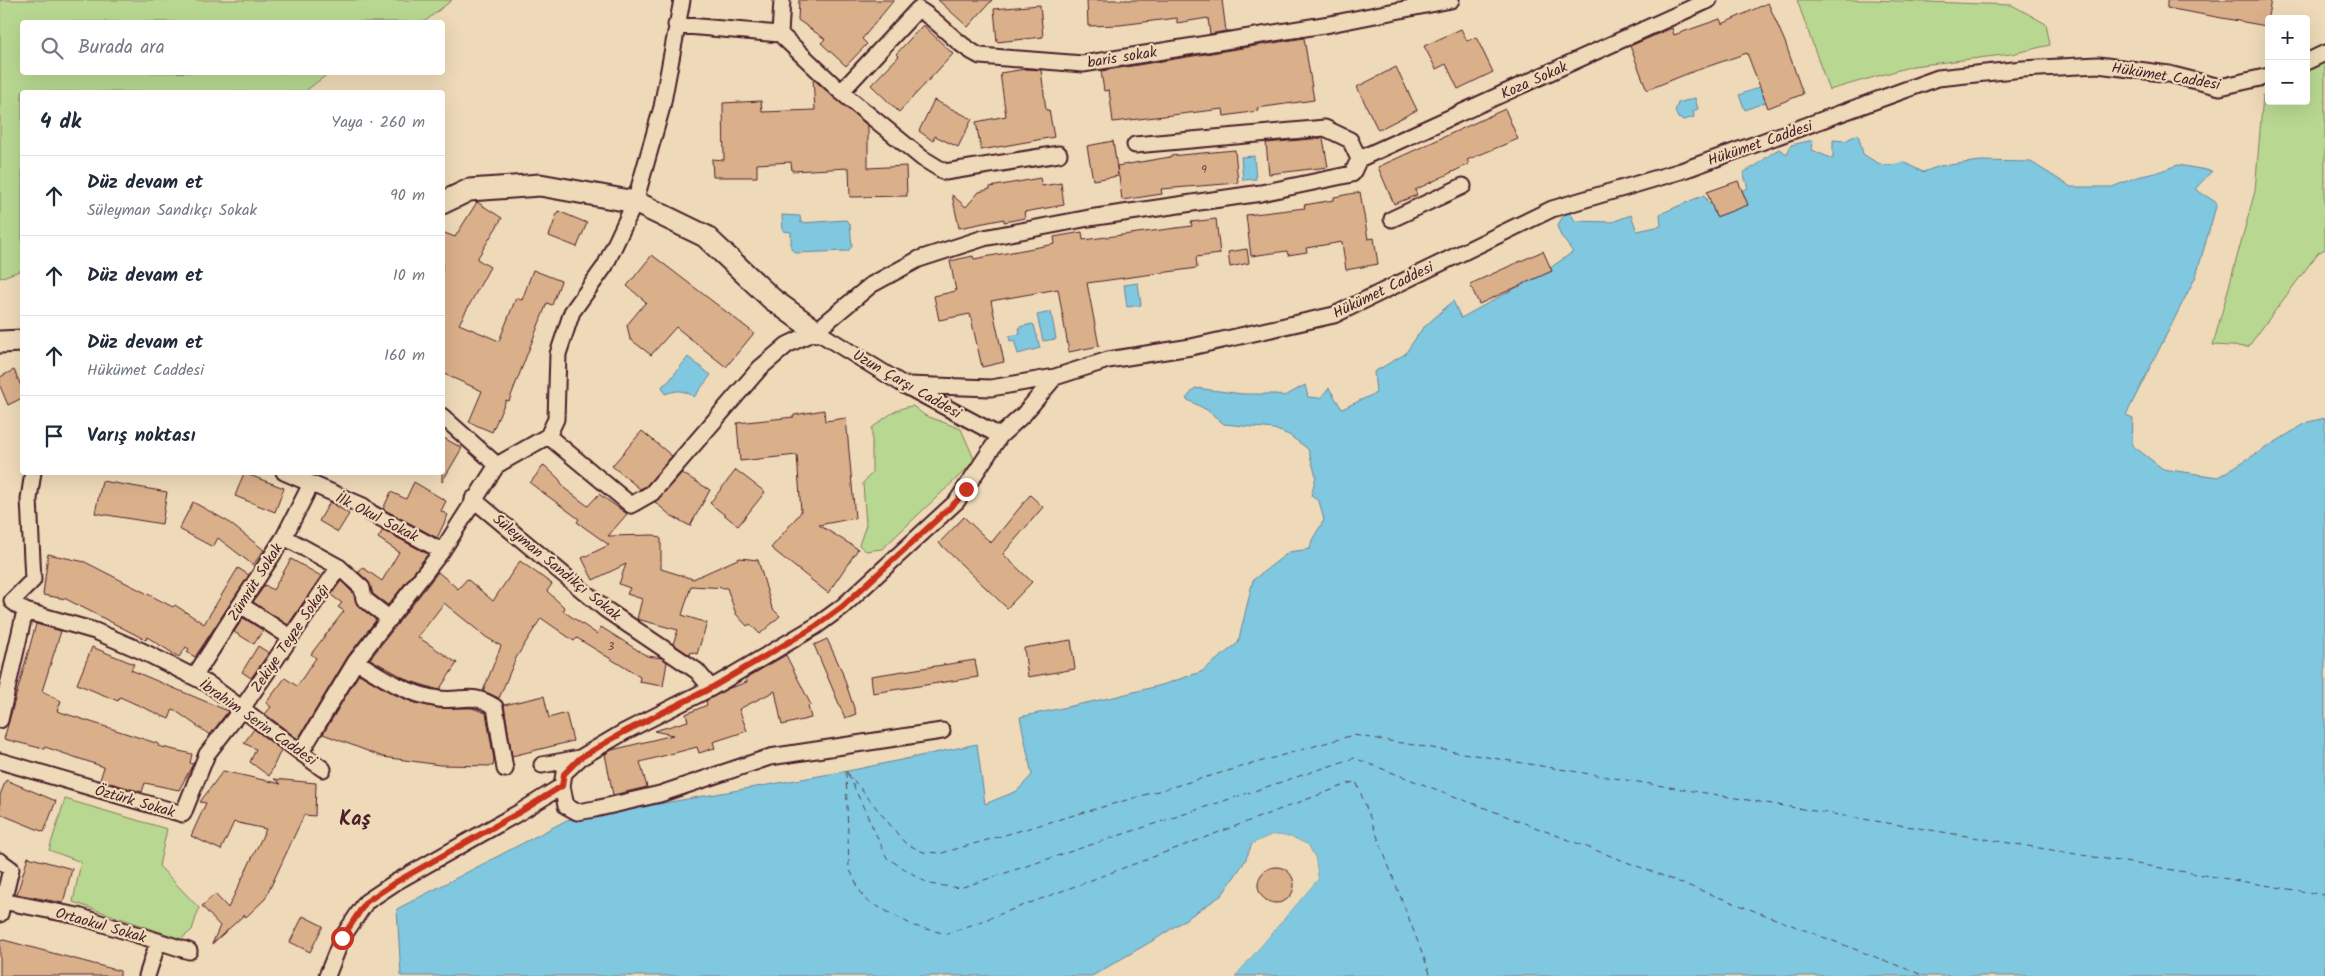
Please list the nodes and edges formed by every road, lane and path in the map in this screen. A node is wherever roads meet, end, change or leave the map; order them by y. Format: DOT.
graph roads {
  1 [pos="682,0"];
  2 [pos="782,0"];
  3 [pos="1451,0"];
  4 [pos="1709,0"];
  5 [pos="676,25"];
  6 [pos="780,34"];
  7 [pos="2325,53"];
  8 [pos="2310,60"];
  9 [pos="2265,77"];
  10 [pos="841,92"];
  11 [pos="1135,145"];
  12 [pos="1059,154"];
  13 [pos="1359,159"];
  14 [pos="1463,186"];
  15 [pos="445,202"];
  16 [pos="635,202"];
  17 [pos="1392,219"];
  18 [pos="816,331"];
  19 [pos="20,341"];
  20 [pos="0,342"];
  21 [pos="1055,377"];
  22 [pos="904,385"];
  23 [pos="445,419"];
  24 [pos="548,436"];
  25 [pos="1000,436"];
  26 [pos="497,464"];
  27 [pos="33,475"];
  28 [pos="291,475"];
  29 [pos="311,484"];
  30 [pos="474,499"];
  31 [pos="284,537"];
  32 [pos="442,551"];
  33 [pos="339,567"];
  34 [pos="6,602"];
  35 [pos="241,605"];
  36 [pos="25,611"];
  37 [pos="390,619"];
  38 [pos="290,637"];
  39 [pos="356,661"];
  40 [pos="194,678"];
  41 [pos="711,688"];
  42 [pos="241,710"];
  43 [pos="0,720"];
  44 [pos="942,731"];
  45 [pos="301,752"];
  46 [pos="580,758"];
  47 [pos="0,761"];
  48 [pos="542,764"];
  49 [pos="323,768"];
  50 [pos="505,769"];
  51 [pos="562,786"];
  52 [pos="0,861"];
  53 [pos="12,903"];
  54 [pos="0,914"];
  55 [pos="158,942"];
  56 [pos="189,951"];
  57 [pos="146,976"];
  58 [pos="327,976"];
  1 -- 5 [label="street"];
  2 -- 6 [label="street"];
  3 -- 10 [label="street, baris sokak"];
  4 -- 13 [label="street, Koza Sokak"];
  5 -- 6 [label="street"];
  5 -- 16 [label="street"];
  6 -- 10 [label="street"];
  7 -- 8 [label="street"];
  9 -- 21 [label="street, Hükümet Caddesi"];
  10 -- 12 [label="street"];
  11 -- 13 [label="street"];
  13 -- 18 [label="street"];
  14 -- 17 [label="street"];
  15 -- 16 [label="street"];
  16 -- 18 [label="street"];
  16 -- 24 [label="street"];
  18 -- 22 [label="street, Uzun Çarşı Caddesi"];
  18 -- 24 [label="street"];
  19 -- 20 [label="street"];
  21 -- 22 [label="street, Hükümet Caddesi"];
  21 -- 25 [label="street"];
  22 -- 25 [label="street, Uzun Çarşı Caddesi"];
  23 -- 26 [label="street"];
  24 -- 26 [label="street"];
  25 -- 41 [label="street"];
  26 -- 30 [label="street"];
  27 -- 34 [label="street"];
  28 -- 29 [label="street, İlk Okul Sokak"];
  29 -- 31 [label="street, Zümrüt Sokak"];
  29 -- 32 [label="street, İlk Okul Sokak"];
  30 -- 32 [label="street"];
  30 -- 41 [label="street, Süleyman Sandıkçı Sokak"];
  31 -- 33 [label="street"];
  31 -- 35 [label="street, Zümrüt Sokak"];
  32 -- 37 [label="street"];
  33 -- 37 [label="street"];
  33 -- 38 [label="street, Zekiye Teyze Sokağı"];
  34 -- 36 [label="street"];
  35 -- 38 [label="street"];
  35 -- 40 [label="street, Zümrüt Sokak"];
  36 -- 40 [label="street, İbrahim Serin Caddesi"];
  36 -- 43 [label="street"];
  37 -- 39 [label="street"];
  38 -- 42 [label="street, Zekiye Teyze Sokağı"];
  39 -- 45 [label="street"];
  39 -- 50 [label="street"];
  40 -- 42 [label="street, İbrahim Serin Caddesi"];
  41 -- 46 [label="street"];
  42 -- 45 [label="street, İbrahim Serin Caddesi"];
  42 -- 47 [label="street, Öztürk Sokak"];
  44 -- 51 [label="street"];
  45 -- 49 [label="street, İbrahim Serin Caddesi"];
  46 -- 48 [label="street"];
  46 -- 51 [label="street"];
  51 -- 58 [label="street"];
  52 -- 54 [label="street"];
  53 -- 55 [label="street, Ortaokul Sokak"];
  55 -- 56 [label="street, Ortaokul Sokak"];
  55 -- 57 [label="street"];
}
